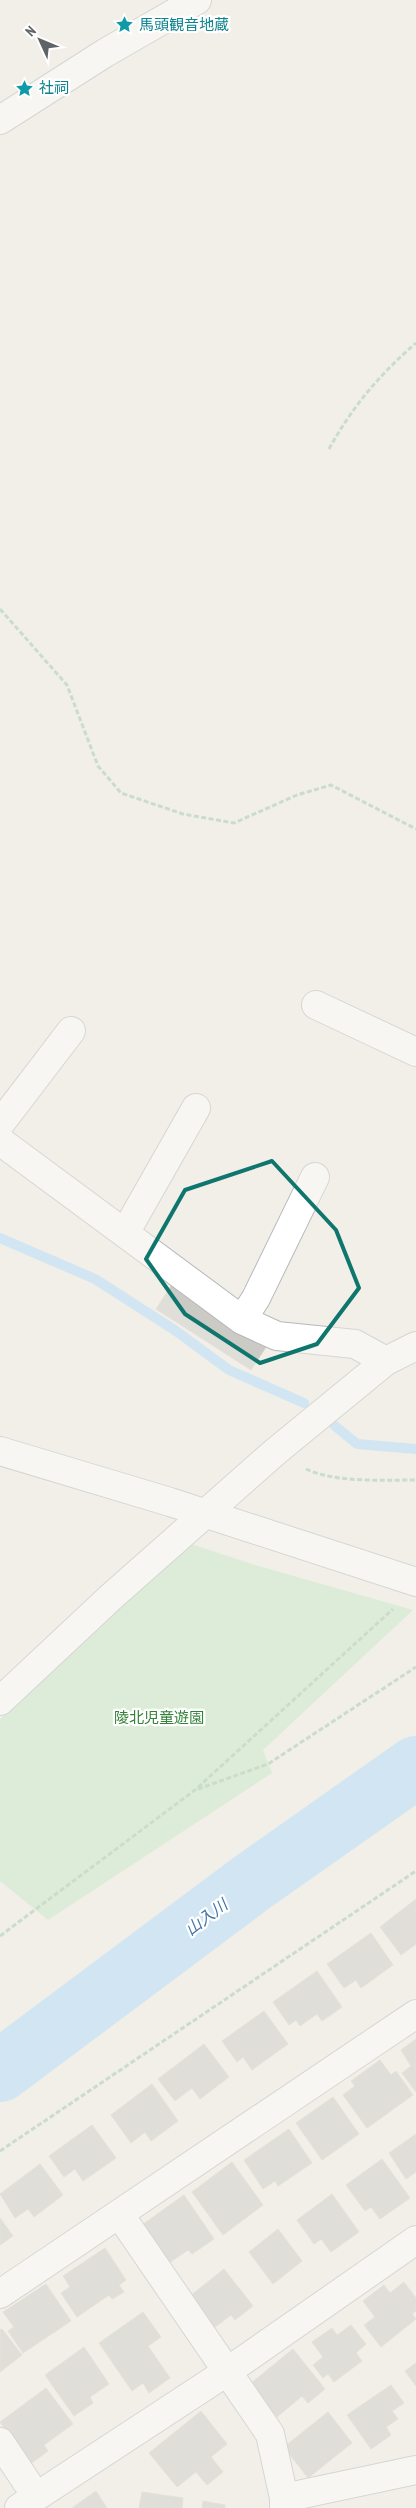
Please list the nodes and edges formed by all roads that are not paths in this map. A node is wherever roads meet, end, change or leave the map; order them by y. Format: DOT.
graph roads {
  1 [pos="197,0"];
  2 [pos="0,120"];
  3 [pos="316,1005"];
  4 [pos="71,1031"];
  5 [pos="414,1045"];
  6 [pos="196,1108"];
  7 [pos="0,1124"];
  8 [pos="0,1141"];
  9 [pos="315,1178"];
  10 [pos="125,1234"];
  11 [pos="242,1320"];
  12 [pos="416,1346"];
  13 [pos="386,1361"];
  14 [pos="0,1450"];
  15 [pos="207,1514"];
  16 [pos="416,1582"];
  17 [pos="0,1701"];
  18 [pos="416,2014"];
  19 [pos="120,2215"];
  20 [pos="416,2240"];
  21 [pos="0,2294"];
  22 [pos="228,2371"];
  23 [pos="0,2442"];
  24 [pos="416,2470"];
  25 [pos="27,2502"];
  26 [pos="284,2503"];
  1 -- 2 [label="street"];
  3 -- 5 [label="street"];
  4 -- 7 [label="street"];
  6 -- 10 [label="street"];
  8 -- 10 [label="street"];
  9 -- 11 [label="street"];
  10 -- 11 [label="street"];
  11 -- 13 [label="street"];
  12 -- 13 [label="street"];
  13 -- 15 [label="street"];
  14 -- 15 [label="street"];
  15 -- 16 [label="street"];
  15 -- 17 [label="street"];
  18 -- 19 [label="street"];
  19 -- 21 [label="street"];
  19 -- 22 [label="street"];
  20 -- 22 [label="street"];
  22 -- 25 [label="street"];
  22 -- 26 [label="street"];
  23 -- 25 [label="street"];
  24 -- 26 [label="street"];
}
